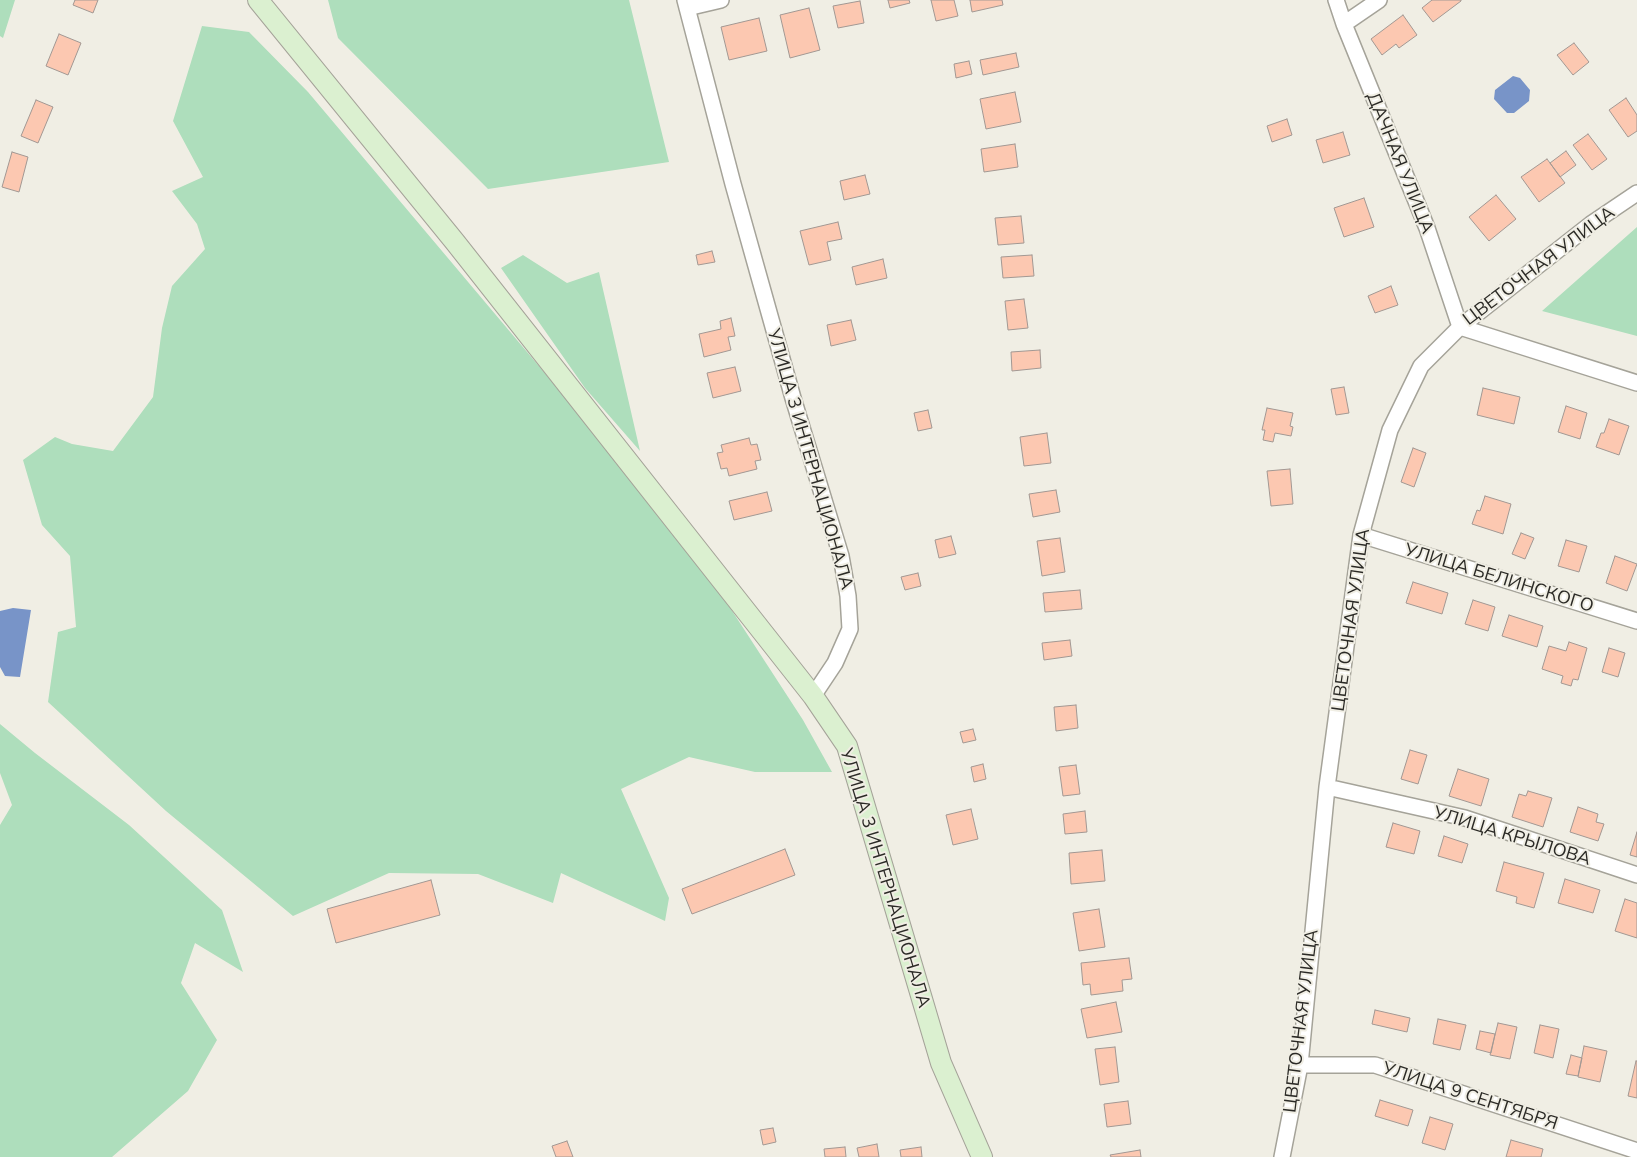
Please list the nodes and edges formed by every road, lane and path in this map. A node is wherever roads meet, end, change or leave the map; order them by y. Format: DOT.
graph roads {
  1 [pos="258,0"];
  2 [pos="721,0"];
  3 [pos="1336,0"];
  4 [pos="1379,0"];
  5 [pos="686,4"];
  6 [pos="1344,24"];
  7 [pos="1637,193"];
  8 [pos="1460,327"];
  9 [pos="1637,383"];
  10 [pos="1361,535"];
  11 [pos="1637,621"];
  12 [pos="813,696"];
  13 [pos="1327,787"];
  14 [pos="1637,875"];
  15 [pos="1300,1065"];
  16 [pos="1637,1151"];
  17 [pos="982,1157"];
  18 [pos="1282,1157"];
  1 -- 12 [label="street"];
  2 -- 5 [label="street"];
  3 -- 6 [label="street, ДАЧНАЯ УЛИЦА"];
  4 -- 6 [label="street"];
  5 -- 12 [label="street, УЛИЦА 3 ИНТЕРНАЦИОНАЛА"];
  6 -- 8 [label="street, ДАЧНАЯ УЛИЦА"];
  7 -- 8 [label="street, ЦВЕТОЧНАЯ УЛИЦА"];
  8 -- 9 [label="street"];
  8 -- 10 [label="street, ЦВЕТОЧНАЯ УЛИЦА"];
  10 -- 11 [label="street, УЛИЦА БЕЛИНСКОГО"];
  10 -- 13 [label="street, ЦВЕТОЧНАЯ УЛИЦА"];
  12 -- 17 [label="street, УЛИЦА 3 ИНТЕРНАЦИОНАЛА"];
  13 -- 14 [label="street, УЛИЦА КРЫЛОВА"];
  13 -- 15 [label="street, ЦВЕТОЧНАЯ УЛИЦА"];
  15 -- 16 [label="street, УЛИЦА 9 СЕНТЯБРЯ"];
  15 -- 18 [label="street, ЦВЕТОЧНАЯ УЛИЦА"];
}
